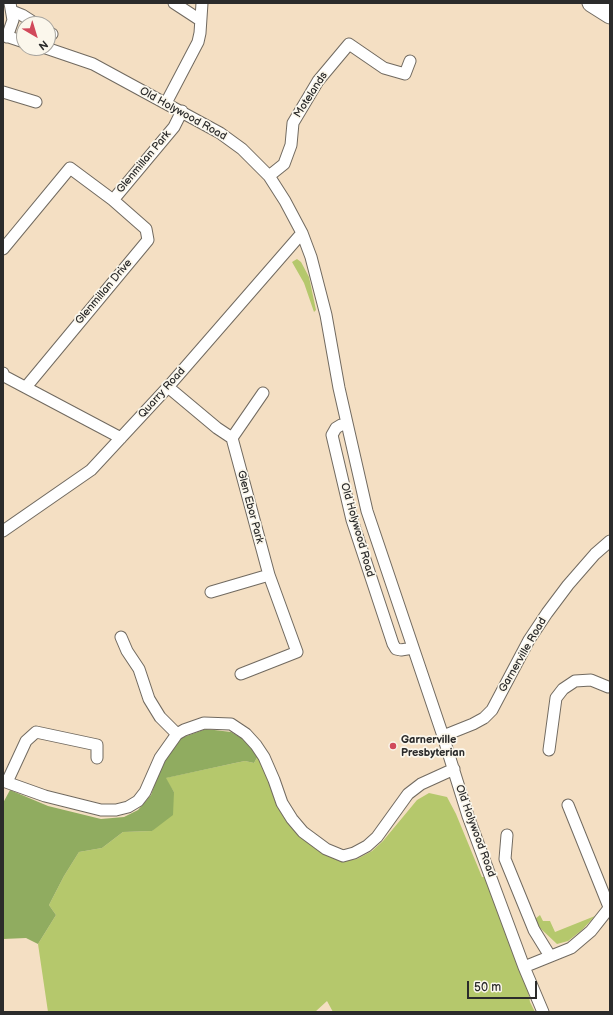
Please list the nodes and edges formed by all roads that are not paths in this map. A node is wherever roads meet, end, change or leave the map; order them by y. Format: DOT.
graph roads {
  1 [pos="174,3"];
  2 [pos="202,3"];
  3 [pos="591,3"];
  4 [pos="11,7"];
  5 [pos="610,15"];
  6 [pos="24,16"];
  7 [pos="200,20"];
  8 [pos="5,36"];
  9 [pos="16,39"];
  10 [pos="56,51"];
  11 [pos="410,61"];
  12 [pos="3,92"];
  13 [pos="36,102"];
  14 [pos="166,103"];
  15 [pos="182,112"];
  16 [pos="269,176"];
  17 [pos="113,200"];
  18 [pos="302,233"];
  19 [pos="3,249"];
  20 [pos="3,373"];
  21 [pos="26,387"];
  22 [pos="168,388"];
  23 [pos="263,392"];
  24 [pos="347,424"];
  25 [pos="121,438"];
  26 [pos="232,438"];
  27 [pos="3,531"];
  28 [pos="610,541"];
  29 [pos="269,575"];
  30 [pos="211,592"];
  31 [pos="121,637"];
  32 [pos="413,648"];
  33 [pos="241,674"];
  34 [pos="609,687"];
  35 [pos="177,734"];
  36 [pos="443,736"];
  37 [pos="549,750"];
  38 [pos="97,758"];
  39 [pos="454,769"];
  40 [pos="5,781"];
  41 [pos="568,805"];
  42 [pos="507,835"];
  43 [pos="610,907"];
  44 [pos="550,956"];
  45 [pos="524,967"];
  46 [pos="543,1012"];
  1 -- 7 [label="street"];
  2 -- 7 [label="street"];
  3 -- 5 [label="highway"];
  4 -- 6 [label="street"];
  4 -- 8 [label="street"];
  7 -- 14 [label="street"];
  8 -- 9 [label="street"];
  10 -- 14 [label="street, Old Holywood Road"];
  11 -- 16 [label="street, Motelands"];
  12 -- 13 [label="street"];
  14 -- 15 [label="street, Old Holywood Road"];
  15 -- 16 [label="street, Old Holywood Road"];
  15 -- 17 [label="street, Glenmillan Park"];
  16 -- 18 [label="street, Old Holywood Road"];
  17 -- 19 [label="street, Glenmillan Park"];
  17 -- 21 [label="street, Glenmillan Drive"];
  18 -- 22 [label="street, Quarry Road"];
  18 -- 24 [label="street, Old Holywood Road"];
  20 -- 21 [label="street"];
  21 -- 25 [label="street"];
  22 -- 25 [label="street, Quarry Road"];
  22 -- 26 [label="street"];
  23 -- 26 [label="street"];
  24 -- 32 [label="street, Old Holywood Road"];
  24 -- 32 [label="street, Old Holywood Road"];
  25 -- 27 [label="street, Quarry Road"];
  26 -- 29 [label="street, Glen Ebor Park"];
  28 -- 36 [label="street, Garnerville Road"];
  29 -- 30 [label="street"];
  29 -- 33 [label="street, Glen Ebor Park"];
  31 -- 35 [label="street"];
  32 -- 36 [label="street, Old Holywood Road"];
  34 -- 37 [label="street"];
  35 -- 39 [label="street"];
  35 -- 40 [label="street"];
  36 -- 39 [label="street, Old Holywood Road"];
  38 -- 40 [label="street"];
  39 -- 45 [label="street, Old Holywood Road"];
  41 -- 43 [label="street"];
  42 -- 44 [label="street"];
  43 -- 44 [label="street"];
  44 -- 45 [label="street"];
  45 -- 46 [label="street, Old Holywood Road"];
}
